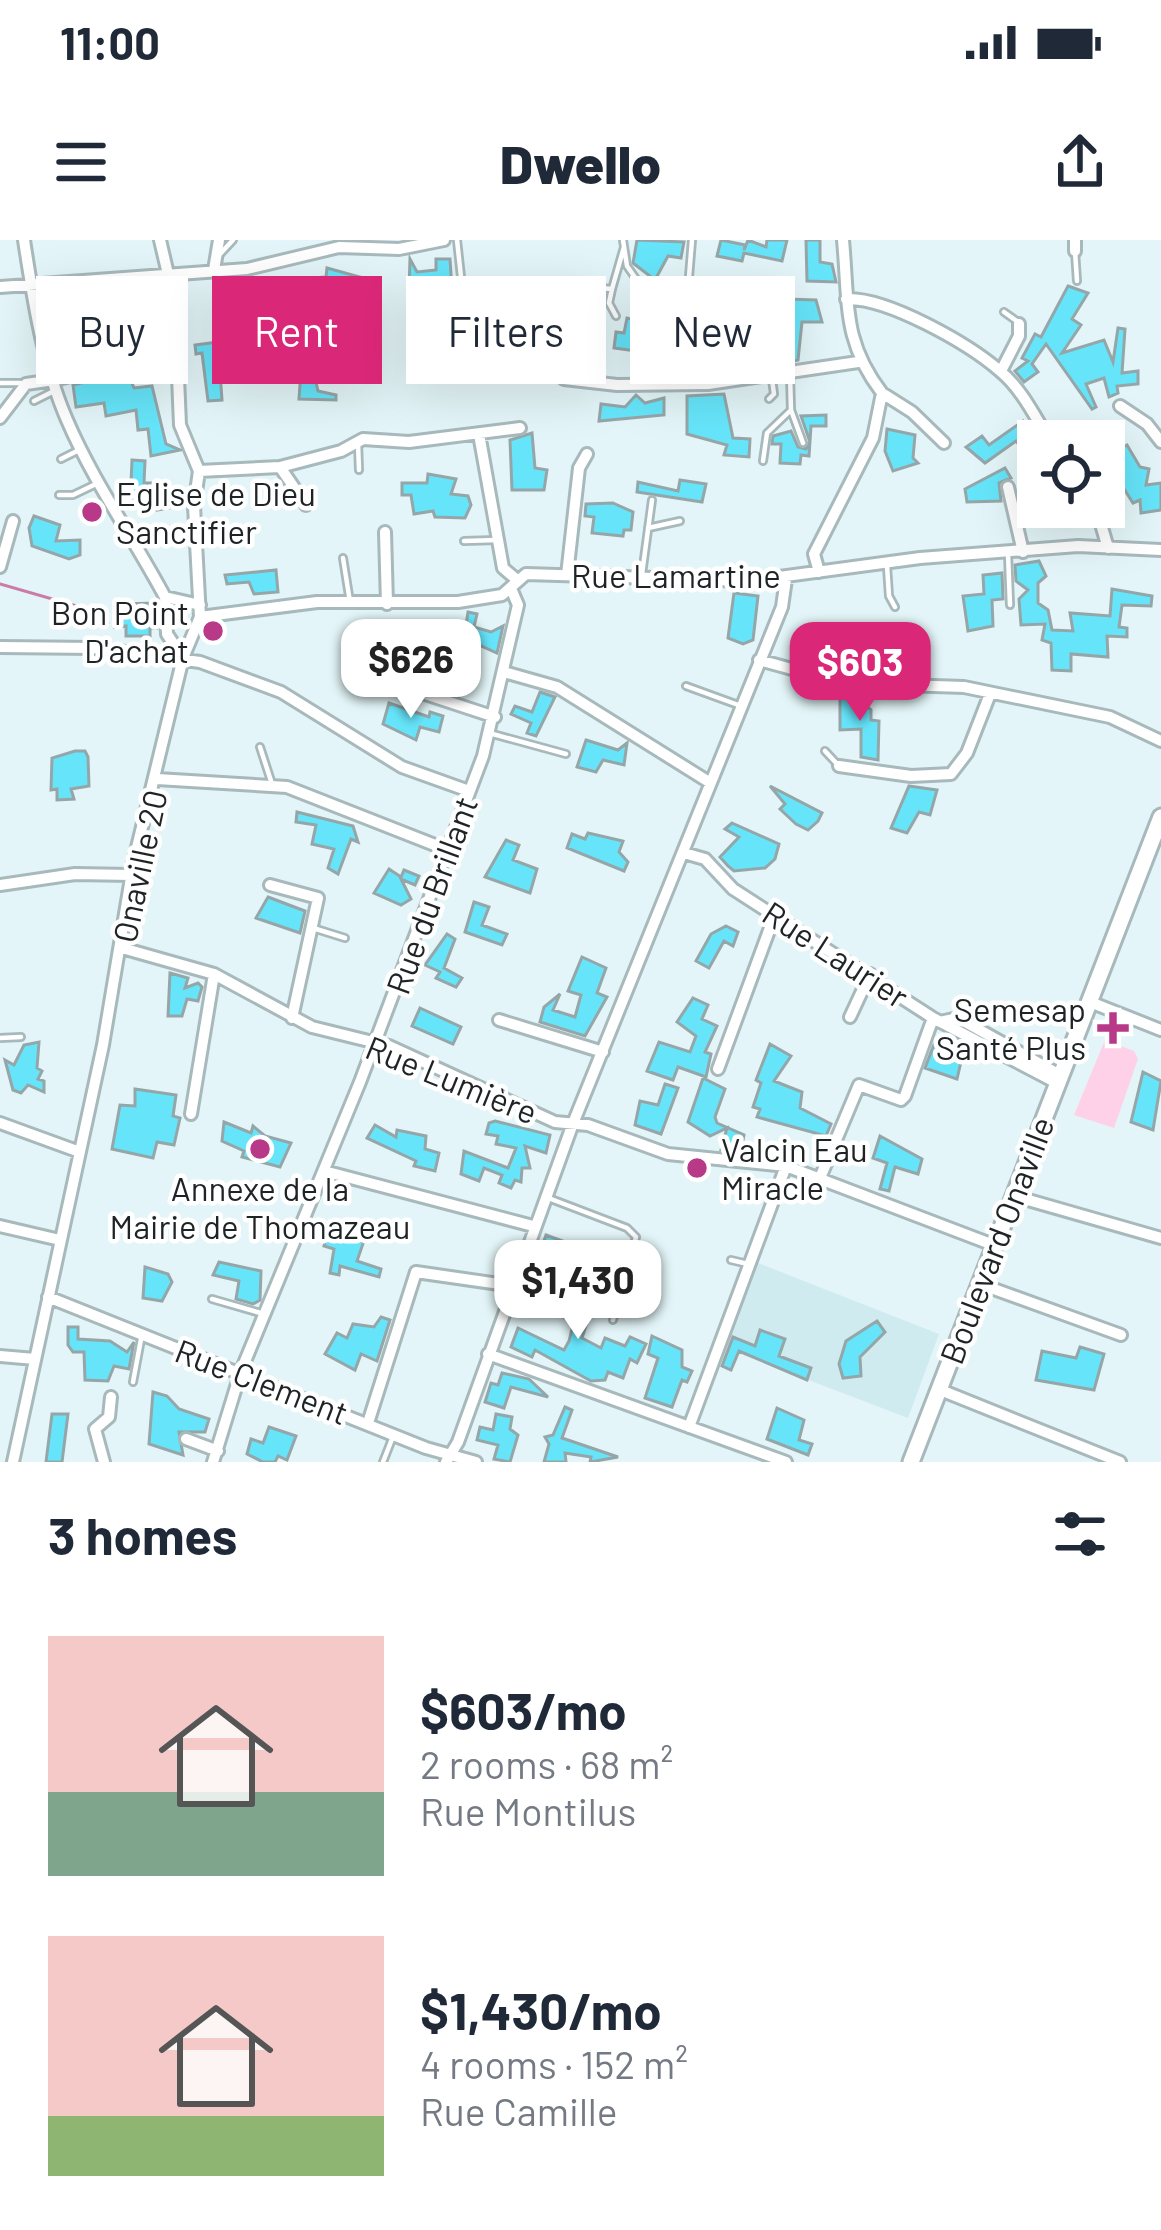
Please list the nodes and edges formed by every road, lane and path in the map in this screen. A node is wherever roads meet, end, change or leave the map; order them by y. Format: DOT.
graph roads {
  1 [pos="24,240"];
  2 [pos="160,240"];
  3 [pos="233,240"];
  4 [pos="443,240"];
  5 [pos="458,240"];
  6 [pos="692,240"];
  7 [pos="843,240"];
  8 [pos="623,243"];
  9 [pos="217,246"];
  10 [pos="1075,246"];
  11 [pos="214,270"];
  12 [pos="168,271"];
  13 [pos="462,276"];
  14 [pos="634,276"];
  15 [pos="689,276"];
  16 [pos="1077,281"];
  17 [pos="0,286"];
  18 [pos="32,286"];
  19 [pos="606,289"];
  20 [pos="612,289"];
  21 [pos="846,299"];
  22 [pos="1004,312"];
  23 [pos="616,316"];
  24 [pos="1018,324"];
  25 [pos="858,362"];
  26 [pos="1001,371"];
  27 [pos="795,373"];
  28 [pos="0,383"];
  29 [pos="26,384"];
  30 [pos="58,384"];
  31 [pos="606,384"];
  32 [pos="642,384"];
  33 [pos="773,384"];
  34 [pos="790,384"];
  35 [pos="55,385"];
  36 [pos="882,393"];
  37 [pos="769,399"];
  38 [pos="34,401"];
  39 [pos="1120,406"];
  40 [pos="791,410"];
  41 [pos="0,418"];
  42 [pos="1035,420"];
  43 [pos="520,428"];
  44 [pos="479,434"];
  45 [pos="1161,442"];
  46 [pos="358,443"];
  47 [pos="803,443"];
  48 [pos="944,443"];
  49 [pos="81,449"];
  50 [pos="754,452"];
  51 [pos="587,454"];
  52 [pos="61,459"];
  53 [pos="280,467"];
  54 [pos="359,470"];
  55 [pos="199,471"];
  56 [pos="101,482"];
  57 [pos="1008,487"];
  58 [pos="59,495"];
  59 [pos="652,500"];
  60 [pos="309,507"];
  61 [pos="14,516"];
  62 [pos="680,520"];
  63 [pos="648,528"];
  64 [pos="1102,528"];
  65 [pos="385,532"];
  66 [pos="496,539"];
  67 [pos="464,542"];
  68 [pos="1108,548"];
  69 [pos="1161,550"];
  70 [pos="1023,552"];
  71 [pos="814,554"];
  72 [pos="1008,554"];
  73 [pos="344,558"];
  74 [pos="887,566"];
  75 [pos="0,567"];
  76 [pos="819,572"];
  77 [pos="567,575"];
  78 [pos="791,577"];
  79 [pos="641,580"];
  80 [pos="514,585"];
  81 [pos="165,597"];
  82 [pos="350,602"];
  83 [pos="387,604"];
  84 [pos="1010,605"];
  85 [pos="895,607"];
  86 [pos="200,610"];
  87 [pos="0,647"];
  88 [pos="183,658"];
  89 [pos="759,660"];
  90 [pos="504,672"];
  91 [pos="686,686"];
  92 [pos="425,694"];
  93 [pos="991,694"];
  94 [pos="741,706"];
  95 [pos="495,717"];
  96 [pos="490,733"];
  97 [pos="1161,742"];
  98 [pos="260,747"];
  99 [pos="825,752"];
  100 [pos="566,754"];
  101 [pos="839,766"];
  102 [pos="158,779"];
  103 [pos="709,782"];
  104 [pos="272,784"];
  105 [pos="469,791"];
  106 [pos="1161,817"];
  107 [pos="445,849"];
  108 [pos="684,853"];
  109 [pos="131,875"];
  110 [pos="0,885"];
  111 [pos="270,885"];
  112 [pos="775,917"];
  113 [pos="313,928"];
  114 [pos="346,938"];
  115 [pos="122,948"];
  116 [pos="214,974"];
  117 [pos="870,974"];
  118 [pos="1090,1002"];
  119 [pos="850,1017"];
  120 [pos="292,1018"];
  121 [pos="499,1020"];
  122 [pos="936,1020"];
  123 [pos="1161,1030"];
  124 [pos="21,1037"];
  125 [pos="0,1038"];
  126 [pos="375,1043"];
  127 [pos="603,1052"];
  128 [pos="718,1069"];
  129 [pos="1058,1079"];
  130 [pos="191,1114"];
  131 [pos="0,1123"];
  132 [pos="572,1126"];
  133 [pos="77,1151"];
  134 [pos="786,1166"];
  135 [pos="325,1171"];
  136 [pos="820,1178"];
  137 [pos="1013,1196"];
  138 [pos="545,1197"];
  139 [pos="0,1226"];
  140 [pos="533,1226"];
  141 [pos="1161,1238"];
  142 [pos="60,1240"];
  143 [pos="996,1246"];
  144 [pos="731,1260"];
  145 [pos="753,1265"];
  146 [pos="980,1284"];
  147 [pos="513,1286"];
  148 [pos="48,1297"];
  149 [pos="212,1299"];
  150 [pos="264,1314"];
  151 [pos="613,1320"];
  152 [pos="142,1334"];
  153 [pos="1121,1335"];
  154 [pos="488,1354"];
  155 [pos="0,1356"];
  156 [pos="35,1359"];
  157 [pos="241,1371"];
  158 [pos="133,1382"];
  159 [pos="938,1389"];
  160 [pos="111,1397"];
  161 [pos="368,1423"];
  162 [pos="689,1427"];
  163 [pos="394,1433"];
  164 [pos="185,1439"];
  165 [pos="215,1457"];
  166 [pos="448,1459"];
  167 [pos="13,1462"];
  168 [pos="104,1462"];
  169 [pos="383,1462"];
  170 [pos="476,1462"];
  171 [pos="786,1462"];
  172 [pos="911,1462"];
  173 [pos="1120,1462"];
  1 -- 18 [label="street"];
  2 -- 12 [label="street, Onaville 20"];
  3 -- 9 [label="lane"];
  4 -- 11 [label="street"];
  5 -- 13 [label="lane"];
  6 -- 15 [label="lane"];
  7 -- 21 [label="street"];
  8 -- 14 [label="lane"];
  8 -- 20 [label="lane"];
  9 -- 11 [label="street"];
  10 -- 16 [label="lane"];
  11 -- 12 [label="street"];
  12 -- 18 [label="street"];
  12 -- 55 [label="street, Onaville 20"];
  17 -- 18 [label="street"];
  18 -- 35 [label="street"];
  19 -- 20 [label="lane"];
  20 -- 23 [label="lane"];
  21 -- 25 [label="street"];
  21 -- 26 [label="street"];
  22 -- 24 [label="lane"];
  24 -- 26 [label="street"];
  25 -- 27 [label="street"];
  25 -- 36 [label="street"];
  26 -- 42 [label="street"];
  28 -- 29 [label="lane"];
  29 -- 35 [label="street"];
  29 -- 41 [label="street"];
  30 -- 35 [label="lane"];
  31 -- 32 [label="street"];
  33 -- 37 [label="lane"];
  34 -- 40 [label="lane"];
  35 -- 38 [label="lane"];
  35 -- 49 [label="street"];
  36 -- 48 [label="street"];
  36 -- 71 [label="street"];
  39 -- 45 [label="street"];
  40 -- 47 [label="lane"];
  40 -- 50 [label="lane"];
  43 -- 44 [label="street"];
  44 -- 46 [label="street"];
  44 -- 66 [label="street"];
  46 -- 53 [label="street"];
  46 -- 54 [label="lane"];
  49 -- 52 [label="lane"];
  49 -- 56 [label="street"];
  51 -- 77 [label="street"];
  53 -- 55 [label="street"];
  53 -- 60 [label="street"];
  55 -- 86 [label="street, Onaville 20"];
  56 -- 58 [label="lane"];
  56 -- 81 [label="street"];
  57 -- 70 [label="street"];
  59 -- 63 [label="lane"];
  61 -- 75 [label="street"];
  62 -- 63 [label="lane"];
  63 -- 79 [label="lane"];
  64 -- 68 [label="street"];
  65 -- 83 [label="street"];
  66 -- 67 [label="lane"];
  66 -- 80 [label="street"];
  68 -- 69 [label="street, Rue Lamartine"];
  68 -- 70 [label="street, Rue Lamartine"];
  70 -- 72 [label="street, Rue Lamartine"];
  71 -- 76 [label="street"];
  71 -- 78 [label="street"];
  72 -- 74 [label="street, Rue Lamartine"];
  72 -- 84 [label="lane"];
  73 -- 82 [label="lane"];
  74 -- 76 [label="street, Rue Lamartine"];
  74 -- 85 [label="lane"];
  76 -- 78 [label="street, Rue Lamartine"];
  77 -- 79 [label="street, Rue Lamartine"];
  77 -- 80 [label="street, Rue Lamartine"];
  78 -- 79 [label="street, Rue Lamartine"];
  78 -- 89 [label="street"];
  80 -- 83 [label="street, Rue Lamartine"];
  80 -- 90 [label="street, Rue du Brillant"];
  81 -- 86 [label="street, Rue Lamartine"];
  81 -- 88 [label="street"];
  82 -- 83 [label="street, Rue Lamartine"];
  82 -- 86 [label="street, Rue Lamartine"];
  86 -- 88 [label="street, Onaville 20"];
  87 -- 88 [label="street"];
  88 -- 102 [label="street, Onaville 20"];
  88 -- 105 [label="street"];
  89 -- 93 [label="street"];
  89 -- 94 [label="street"];
  90 -- 95 [label="street, Rue du Brillant"];
  90 -- 103 [label="street"];
  91 -- 94 [label="lane"];
  92 -- 95 [label="street"];
  93 -- 97 [label="street"];
  93 -- 101 [label="street"];
  94 -- 103 [label="street"];
  95 -- 96 [label="street, Rue du Brillant"];
  96 -- 100 [label="lane"];
  96 -- 105 [label="street, Rue du Brillant"];
  98 -- 104 [label="lane"];
  99 -- 101 [label="lane"];
  102 -- 104 [label="street"];
  102 -- 109 [label="street, Onaville 20"];
  103 -- 108 [label="street"];
  104 -- 107 [label="street"];
  105 -- 107 [label="street, Rue du Brillant"];
  106 -- 118 [label="street, Boulevard Onaville"];
  107 -- 126 [label="street, Rue du Brillant"];
  108 -- 112 [label="street, Rue Laurier"];
  108 -- 127 [label="street"];
  109 -- 110 [label="street"];
  109 -- 115 [label="street, Onaville 20"];
  111 -- 113 [label="street"];
  112 -- 117 [label="street, Rue Laurier"];
  112 -- 128 [label="street"];
  113 -- 114 [label="lane"];
  113 -- 120 [label="street"];
  115 -- 116 [label="street, Rue Lumière"];
  115 -- 133 [label="street, Onaville 20"];
  116 -- 120 [label="street, Rue Lumière"];
  116 -- 130 [label="street"];
  117 -- 119 [label="street"];
  117 -- 122 [label="street, Rue Laurier"];
  118 -- 123 [label="street"];
  118 -- 129 [label="street, Boulevard Onaville"];
  120 -- 126 [label="street, Rue Lumière"];
  121 -- 127 [label="street"];
  122 -- 129 [label="street, Rue Laurier"];
  122 -- 136 [label="street"];
  124 -- 125 [label="lane"];
  126 -- 132 [label="street, Rue Lumière"];
  126 -- 135 [label="street, Rue du Brillant"];
  127 -- 132 [label="street"];
  129 -- 137 [label="street, Boulevard Onaville"];
  131 -- 133 [label="street"];
  132 -- 134 [label="street, Rue Lumière"];
  132 -- 138 [label="street"];
  133 -- 142 [label="street, Onaville 20"];
  134 -- 136 [label="street, Rue Lumière"];
  134 -- 145 [label="street"];
  135 -- 140 [label="street"];
  135 -- 150 [label="street, Rue du Brillant"];
  136 -- 143 [label="street, Rue Lumière"];
  137 -- 141 [label="street"];
  137 -- 143 [label="street, Boulevard Onaville"];
  138 -- 140 [label="street"];
  138 -- 151 [label="lane"];
  139 -- 142 [label="street"];
  140 -- 147 [label="street"];
  142 -- 148 [label="street, Onaville 20"];
  143 -- 146 [label="street, Boulevard Onaville"];
  144 -- 145 [label="lane"];
  145 -- 162 [label="street"];
  146 -- 153 [label="street"];
  146 -- 159 [label="street, Boulevard Onaville"];
  147 -- 154 [label="street"];
  147 -- 161 [label="street"];
  148 -- 152 [label="street, Rue Clement"];
  148 -- 156 [label="street, Onaville 20"];
  149 -- 150 [label="lane"];
  150 -- 157 [label="street, Rue du Brillant"];
  152 -- 157 [label="street, Rue Clement"];
  152 -- 158 [label="lane"];
  154 -- 162 [label="street"];
  154 -- 166 [label="street"];
  155 -- 156 [label="street"];
  156 -- 167 [label="street, Onaville 20"];
  157 -- 161 [label="street, Rue Clement"];
  157 -- 165 [label="street, Rue du Brillant"];
  159 -- 172 [label="street, Boulevard Onaville"];
  159 -- 173 [label="street"];
  160 -- 168 [label="street"];
  161 -- 163 [label="street, Rue Clement"];
  162 -- 171 [label="street"];
  163 -- 166 [label="street, Rue Clement"];
  163 -- 169 [label="lane"];
  164 -- 165 [label="street"];
  166 -- 170 [label="street, Rue Clement"];
}
